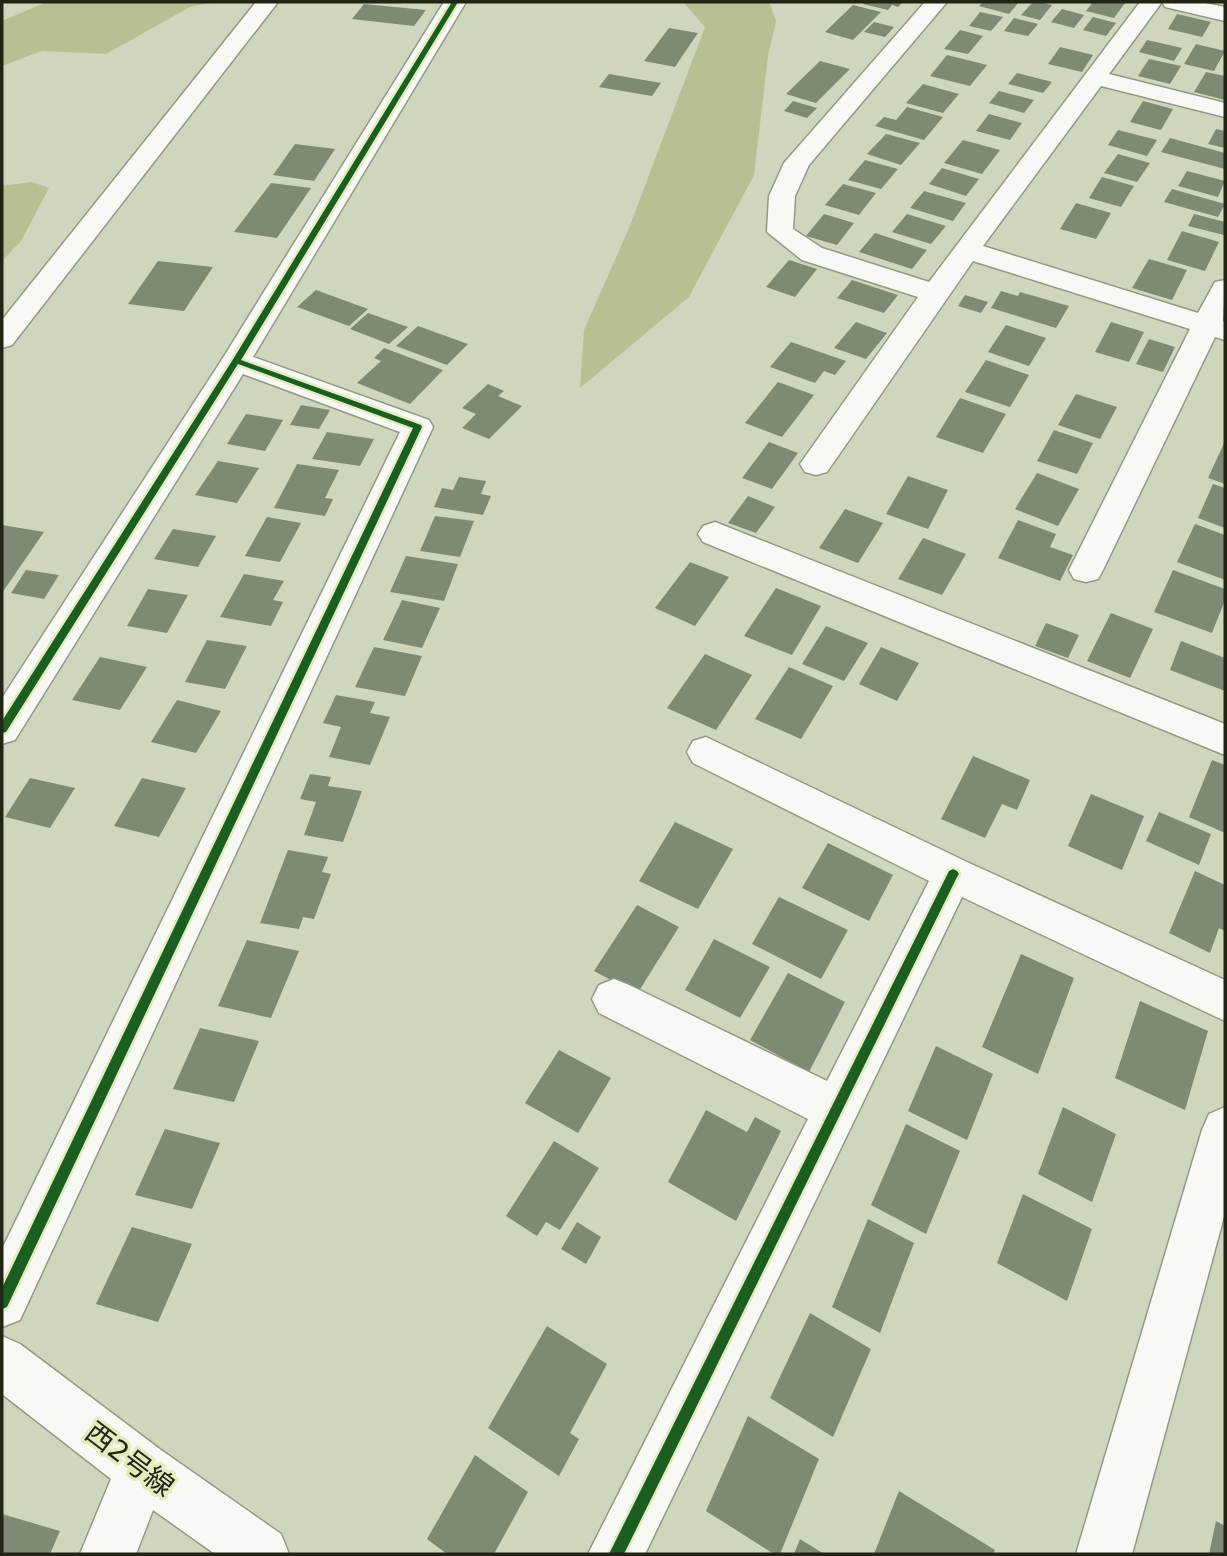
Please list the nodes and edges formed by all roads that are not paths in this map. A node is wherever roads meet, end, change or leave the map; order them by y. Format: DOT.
graph roads {
  1 [pos="267,2"];
  2 [pos="456,2"];
  3 [pos="936,2"];
  4 [pos="1152,2"];
  5 [pos="1173,2"];
  6 [pos="1225,14"];
  7 [pos="1096,78"];
  8 [pos="1225,110"];
  9 [pos="967,250"];
  10 [pos="1225,288"];
  11 [pos="935,293"];
  12 [pos="1216,328"];
  13 [pos="2,339"];
  14 [pos="236,361"];
  15 [pos="816,464"];
  16 [pos="715,534"];
  17 [pos="1086,570"];
  18 [pos="2,729"];
  19 [pos="1225,740"];
  20 [pos="706,752"];
  21 [pos="953,874"];
  22 [pos="614,999"];
  23 [pos="1225,1001"];
  24 [pos="836,1109"];
  25 [pos="1225,1130"];
  26 [pos="2,1302"];
  27 [pos="2,1362"];
  28 [pos="142,1469"];
  29 [pos="108,1554"];
  30 [pos="261,1554"];
  31 [pos="616,1554"];
  32 [pos="1104,1554"];
  1 -- 13 [label="street"];
  2 -- 14 [label="street"];
  3 -- 11 [label="street"];
  4 -- 7 [label="street"];
  5 -- 6 [label="street"];
  7 -- 8 [label="street"];
  7 -- 9 [label="street"];
  9 -- 11 [label="street"];
  9 -- 12 [label="street"];
  10 -- 12 [label="street"];
  11 -- 15 [label="street"];
  12 -- 17 [label="street"];
  14 -- 18 [label="street"];
  14 -- 26 [label="street"];
  16 -- 19 [label="street"];
  20 -- 21 [label="street"];
  21 -- 23 [label="street"];
  21 -- 24 [label="street"];
  22 -- 24 [label="street"];
  24 -- 31 [label="street"];
  25 -- 32 [label="street"];
  27 -- 28 [label="street, 西2号線"];
  28 -- 29 [label="street"];
  28 -- 30 [label="street, 西2号線"];
}
